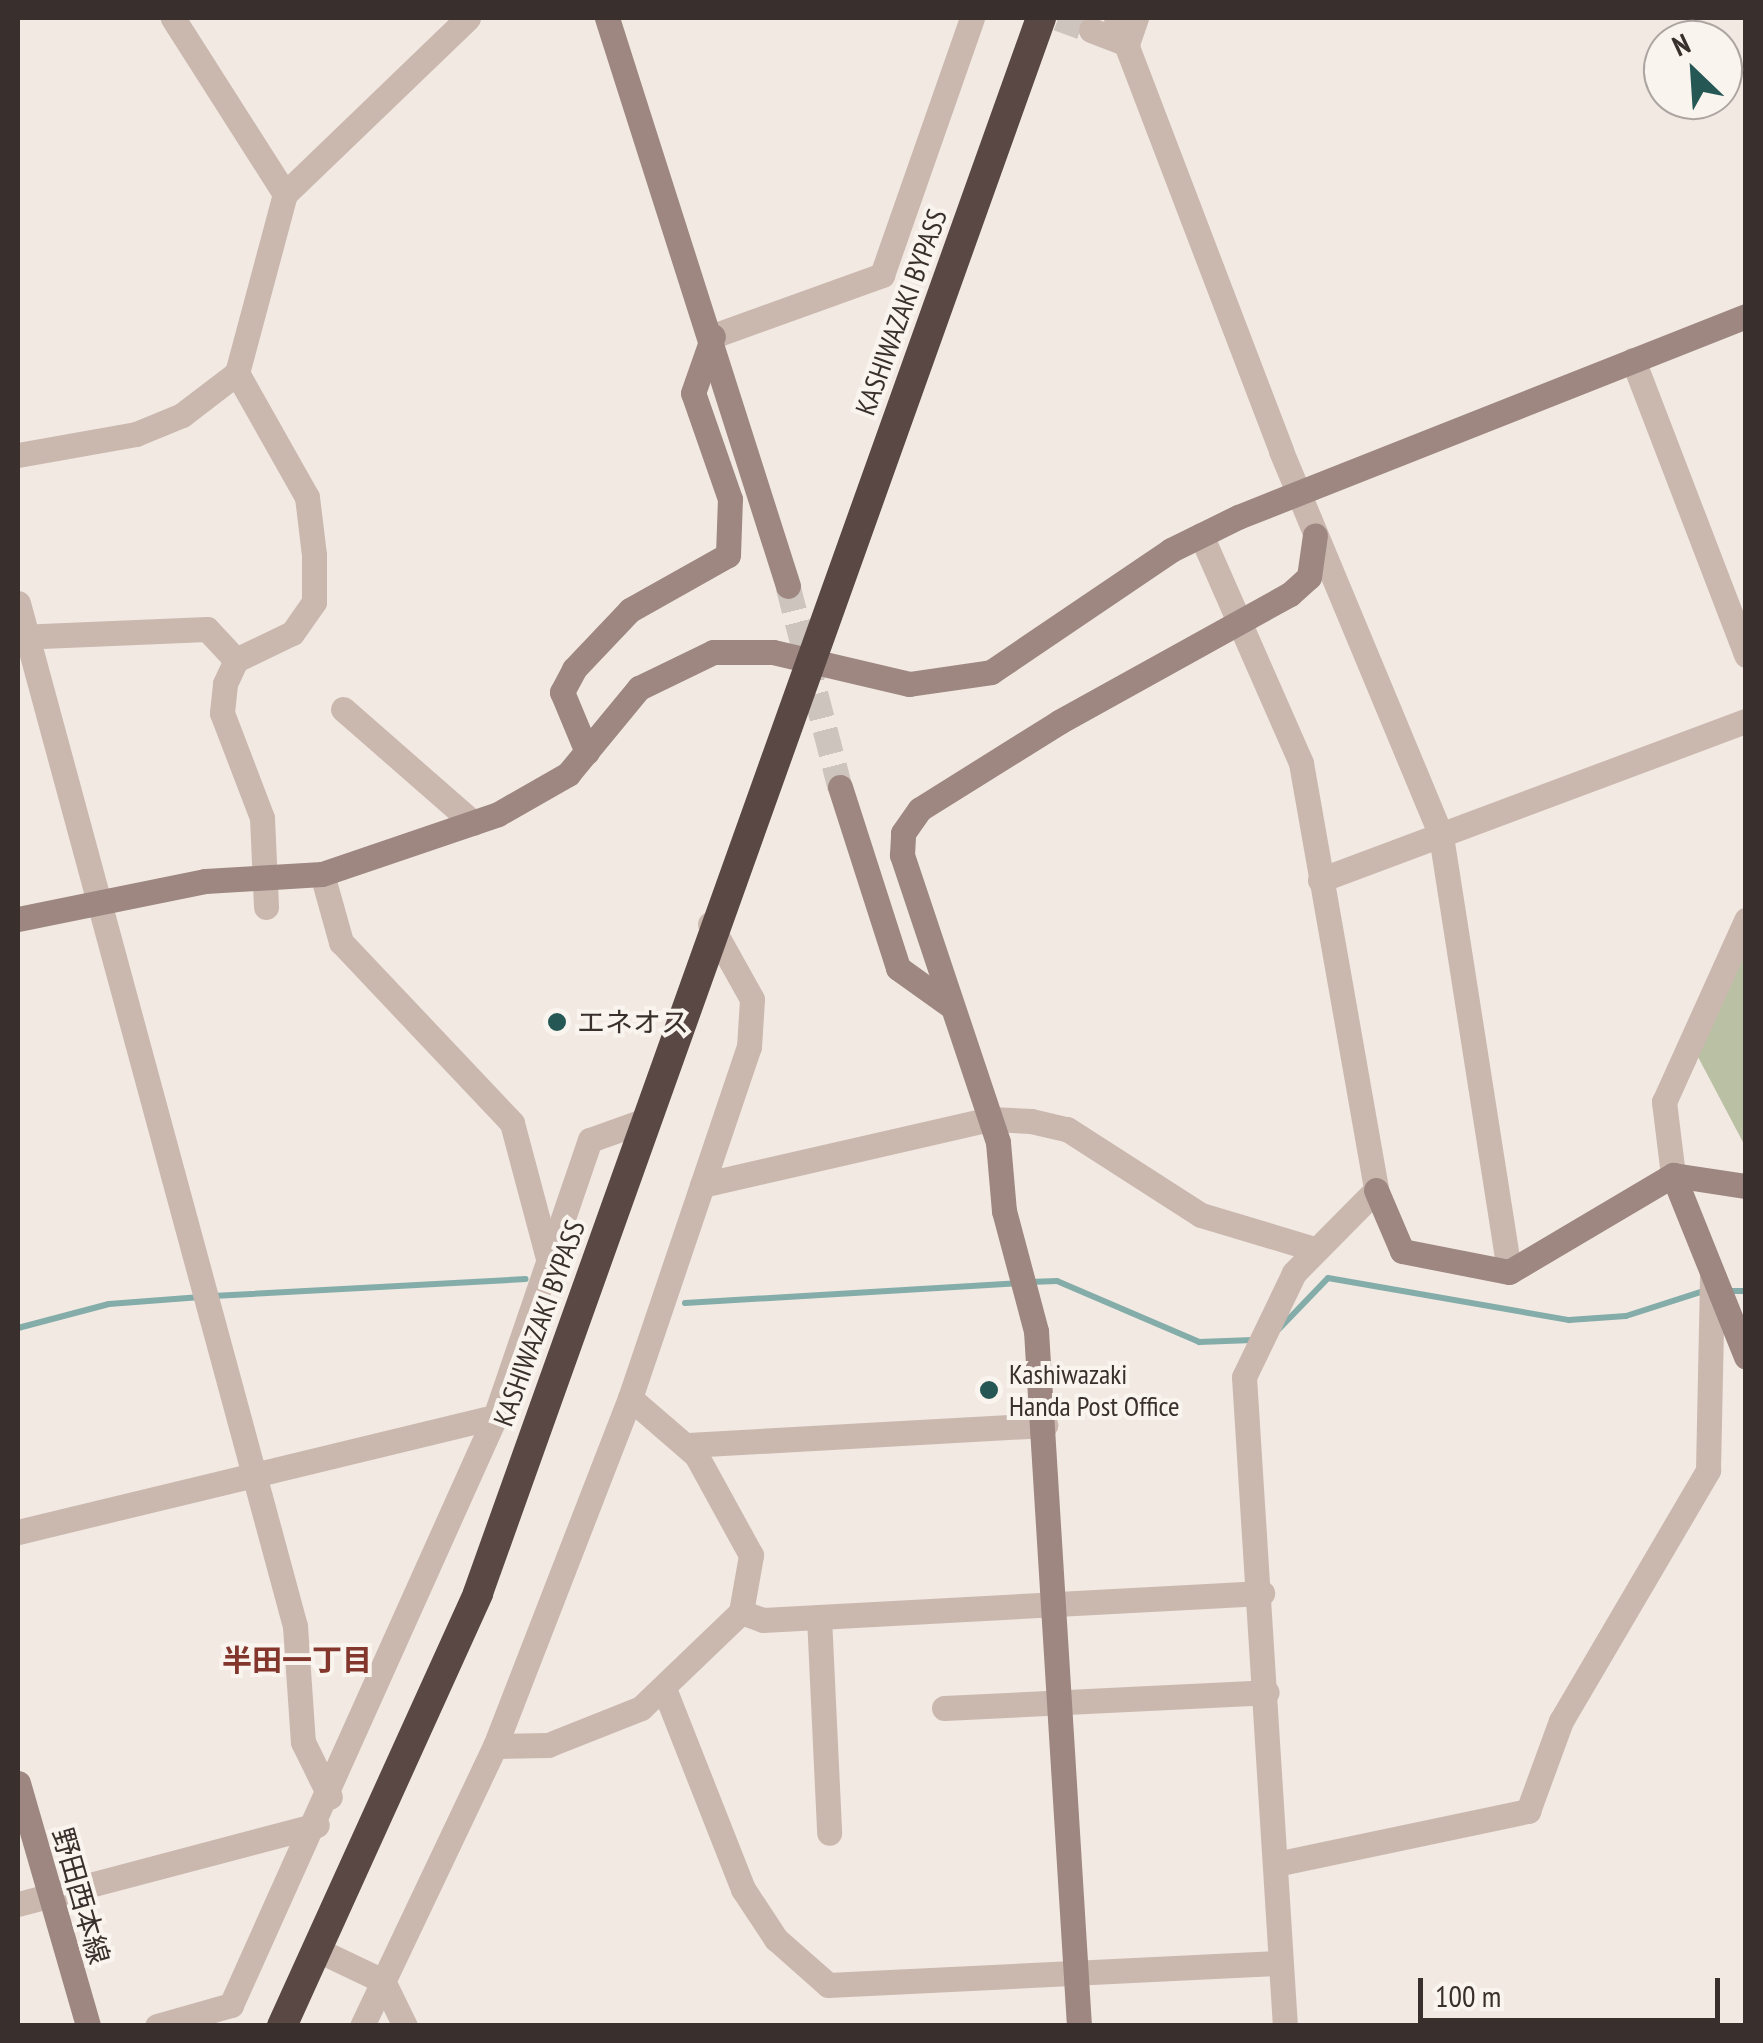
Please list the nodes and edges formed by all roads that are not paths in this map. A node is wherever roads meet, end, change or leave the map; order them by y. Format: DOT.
graph roads {
  1 [pos="173,18"];
  2 [pos="468,18"];
  3 [pos="607,18"];
  4 [pos="972,18"];
  5 [pos="1024,18"];
  6 [pos="1041,18"];
  7 [pos="1116,18"];
  8 [pos="1136,18"];
  9 [pos="1091,30"];
  10 [pos="1127,44"];
  11 [pos="285,194"];
  12 [pos="1746,316"];
  13 [pos="713,336"];
  14 [pos="1633,360"];
  15 [pos="238,373"];
  16 [pos="18,455"];
  17 [pos="864,493"];
  18 [pos="1298,493"];
  19 [pos="1201,535"];
  20 [pos="1315,535"];
  21 [pos="788,586"];
  22 [pos="18,603"];
  23 [pos="1240,627"];
  24 [pos="22,636"];
  25 [pos="1746,655"];
  26 [pos="236,660"];
  27 [pos="804,660"];
  28 [pos="343,708"];
  29 [pos="1746,721"];
  30 [pos="587,752"];
  31 [pos="840,787"];
  32 [pos="473,823"];
  33 [pos="1441,836"];
  34 [pos="264,874"];
  35 [pos="322,874"];
  36 [pos="1320,880"];
  37 [pos="95,900"];
  38 [pos="266,907"];
  39 [pos="18,919"];
  40 [pos="1746,920"];
  41 [pos="710,924"];
  42 [pos="951,1006"];
  43 [pos="990,1119"];
  44 [pos="646,1120"];
  45 [pos="1673,1175"];
  46 [pos="702,1185"];
  47 [pos="1746,1186"];
  48 [pos="1376,1190"];
  49 [pos="1314,1248"];
  50 [pos="548,1258"];
  51 [pos="1509,1272"];
  52 [pos="1712,1276"];
  53 [pos="1746,1357"];
  54 [pos="630,1398"];
  55 [pos="495,1416"];
  56 [pos="1045,1425"];
  57 [pos="688,1445"];
  58 [pos="253,1475"];
  59 [pos="18,1532"];
  60 [pos="1262,1593"];
  61 [pos="1059,1605"];
  62 [pos="741,1612"];
  63 [pos="819,1617"];
  64 [pos="665,1691"];
  65 [pos="1268,1692"];
  66 [pos="1063,1704"];
  67 [pos="944,1708"];
  68 [pos="495,1746"];
  69 [pos="18,1782"];
  70 [pos="330,1797"];
  71 [pos="317,1825"];
  72 [pos="829,1833"];
  73 [pos="1276,1864"];
  74 [pos="48,1895"];
  75 [pos="18,1904"];
  76 [pos="322,1952"];
  77 [pos="1279,1964"];
  78 [pos="1076,1976"];
  79 [pos="383,1981"];
  80 [pos="88,2026"];
  81 [pos="156,2026"];
  82 [pos="282,2026"];
  83 [pos="362,2026"];
  84 [pos="405,2026"];
  85 [pos="1079,2026"];
  86 [pos="1285,2026"];
  1 -- 11 [label="street"];
  2 -- 11 [label="street"];
  3 -- 13 [label="street"];
  4 -- 13 [label="street"];
  5 -- 17 [label="highway, KASHIWAZAKI BYPASS"];
  6 -- 17 [label="highway, KASHIWAZAKI BYPASS"];
  7 -- 10 [label="street"];
  8 -- 10 [label="street"];
  9 -- 10 [label="street"];
  10 -- 18 [label="street"];
  11 -- 15 [label="street"];
  12 -- 14 [label="street"];
  13 -- 21 [label="street"];
  13 -- 30 [label="street"];
  14 -- 18 [label="street"];
  14 -- 25 [label="street"];
  15 -- 16 [label="street"];
  15 -- 26 [label="street"];
  17 -- 27 [label="highway, KASHIWAZAKI BYPASS"];
  18 -- 19 [label="street"];
  18 -- 20 [label="street"];
  19 -- 23 [label="street"];
  19 -- 27 [label="street"];
  20 -- 23 [label="street"];
  20 -- 33 [label="street"];
  22 -- 24 [label="street"];
  23 -- 36 [label="street"];
  23 -- 42 [label="street"];
  24 -- 26 [label="street"];
  24 -- 37 [label="street"];
  26 -- 34 [label="street"];
  27 -- 30 [label="street"];
  27 -- 41 [label="highway, KASHIWAZAKI BYPASS"];
  28 -- 32 [label="street"];
  29 -- 33 [label="street"];
  30 -- 32 [label="street"];
  31 -- 42 [label="street"];
  32 -- 35 [label="street"];
  33 -- 36 [label="street"];
  33 -- 51 [label="street"];
  34 -- 35 [label="street"];
  34 -- 37 [label="street"];
  34 -- 38 [label="street"];
  35 -- 50 [label="street"];
  36 -- 48 [label="street"];
  37 -- 39 [label="street"];
  37 -- 58 [label="street"];
  40 -- 45 [label="street"];
  41 -- 44 [label="highway, KASHIWAZAKI BYPASS"];
  41 -- 46 [label="street"];
  42 -- 43 [label="street"];
  43 -- 46 [label="street"];
  43 -- 49 [label="street"];
  43 -- 56 [label="street"];
  44 -- 50 [label="street"];
  44 -- 76 [label="highway, KASHIWAZAKI BYPASS"];
  45 -- 47 [label="street"];
  45 -- 51 [label="street"];
  45 -- 52 [label="street"];
  46 -- 54 [label="street"];
  48 -- 49 [label="street"];
  48 -- 51 [label="street"];
  49 -- 60 [label="street"];
  50 -- 55 [label="street"];
  52 -- 53 [label="street"];
  52 -- 73 [label="street"];
  54 -- 57 [label="street"];
  54 -- 68 [label="street"];
  55 -- 58 [label="street"];
  55 -- 70 [label="street"];
  56 -- 57 [label="street"];
  56 -- 61 [label="street"];
  57 -- 62 [label="street"];
  58 -- 59 [label="street"];
  58 -- 70 [label="street"];
  60 -- 61 [label="street"];
  60 -- 65 [label="street"];
  61 -- 63 [label="street"];
  61 -- 66 [label="street"];
  62 -- 63 [label="street"];
  62 -- 64 [label="street"];
  63 -- 72 [label="street"];
  64 -- 68 [label="street"];
  64 -- 78 [label="street"];
  65 -- 66 [label="street"];
  65 -- 73 [label="street"];
  66 -- 67 [label="street"];
  66 -- 78 [label="street"];
  68 -- 79 [label="street"];
  69 -- 74 [label="street, 野田西本線"];
  70 -- 71 [label="street"];
  71 -- 74 [label="street"];
  71 -- 81 [label="street"];
  73 -- 77 [label="street"];
  74 -- 75 [label="street"];
  74 -- 80 [label="street, 野田西本線"];
  76 -- 79 [label="street"];
  76 -- 82 [label="highway, KASHIWAZAKI BYPASS"];
  77 -- 78 [label="street"];
  77 -- 86 [label="street"];
  78 -- 85 [label="street"];
  79 -- 83 [label="street"];
  79 -- 84 [label="street"];
}
